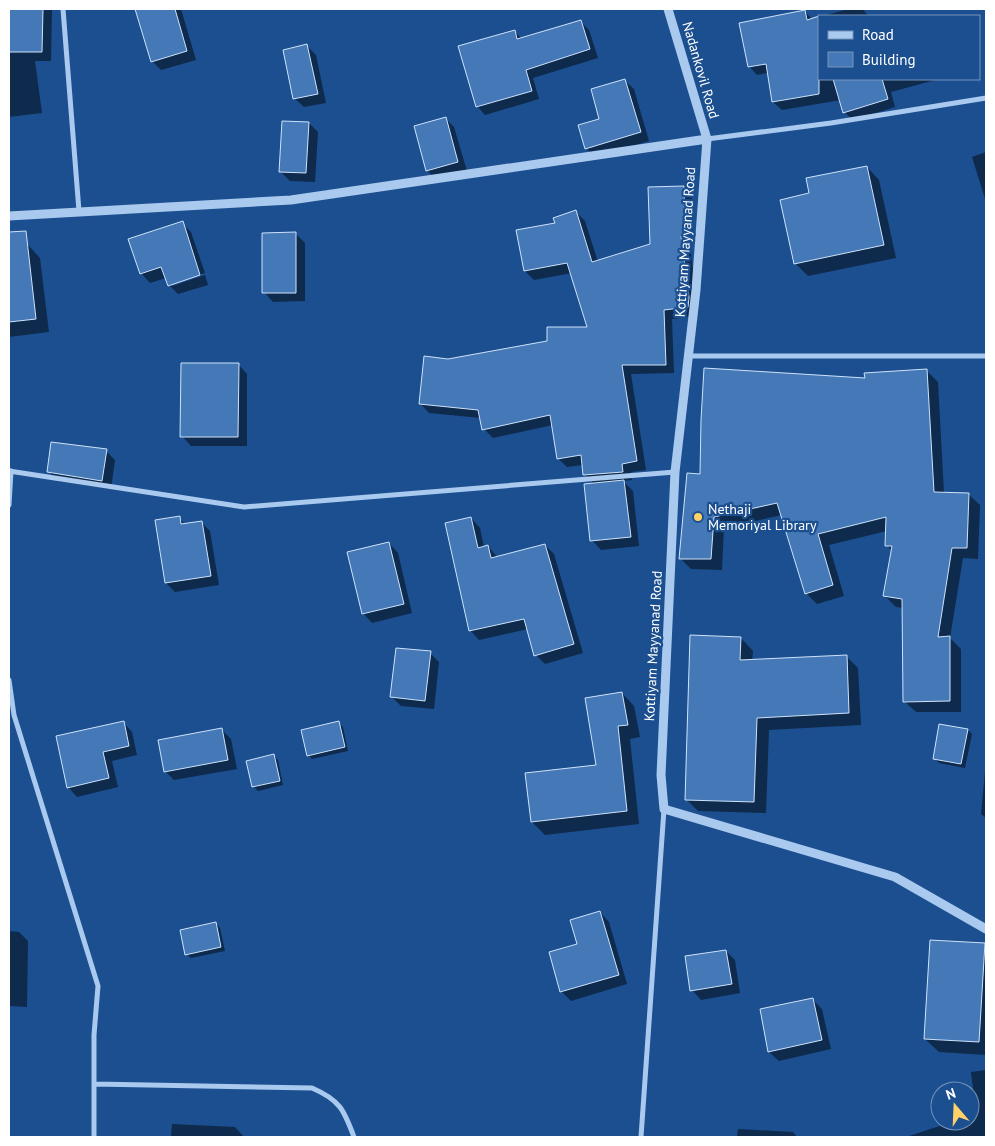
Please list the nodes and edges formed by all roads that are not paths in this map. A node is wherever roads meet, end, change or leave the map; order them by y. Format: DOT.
graph roads {
  1 [pos="63,9"];
  2 [pos="668,9"];
  3 [pos="986,98"];
  4 [pos="707,139"];
  5 [pos="79,211"];
  6 [pos="9,216"];
  7 [pos="689,356"];
  8 [pos="986,356"];
  9 [pos="10,471"];
  10 [pos="675,472"];
  11 [pos="9,505"];
  12 [pos="9,680"];
  13 [pos="664,809"];
  14 [pos="986,929"];
  15 [pos="94,1084"];
  16 [pos="94,1137"];
  17 [pos="354,1137"];
  18 [pos="641,1137"];
  1 -- 5 [label="street"];
  2 -- 4 [label="street, Nadankovil Road"];
  3 -- 4 [label="street"];
  4 -- 5 [label="street"];
  4 -- 7 [label="street, Kottiyam Mayyanad Road"];
  5 -- 6 [label="street"];
  7 -- 8 [label="street"];
  7 -- 10 [label="street, Kottiyam Mayyanad Road"];
  9 -- 10 [label="street"];
  9 -- 11 [label="street"];
  10 -- 13 [label="street, Kottiyam Mayyanad Road"];
  12 -- 15 [label="street"];
  13 -- 14 [label="street"];
  13 -- 18 [label="street"];
  15 -- 16 [label="street"];
  15 -- 17 [label="street"];
}
